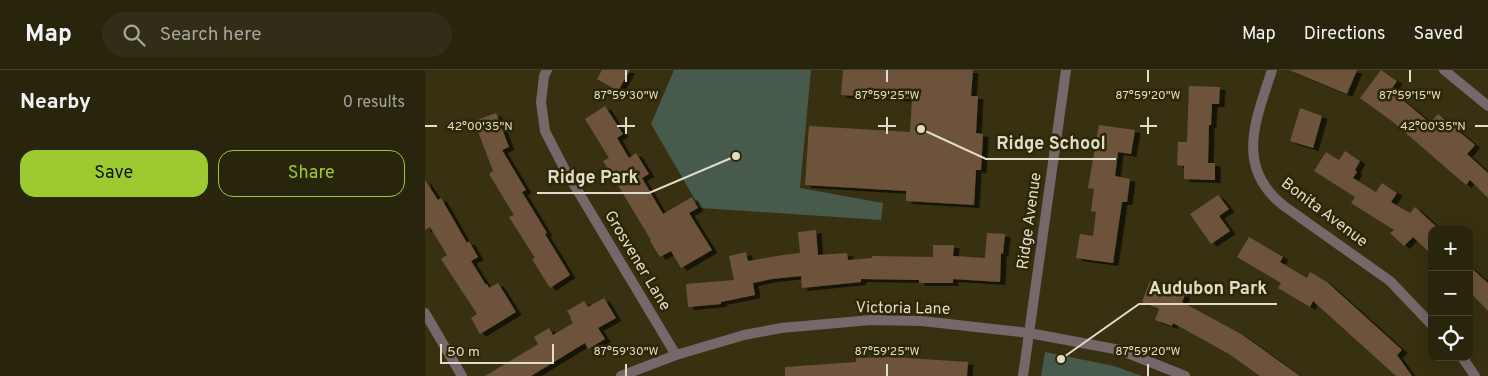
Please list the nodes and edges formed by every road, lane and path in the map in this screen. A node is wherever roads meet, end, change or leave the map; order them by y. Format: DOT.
graph roads {
  1 [pos="547,70"];
  2 [pos="1066,70"];
  3 [pos="1271,70"];
  4 [pos="1444,70"];
  5 [pos="1488,106"];
  6 [pos="425,312"];
  7 [pos="1428,321"];
  8 [pos="1029,333"];
  9 [pos="676,356"];
  10 [pos="1465,361"];
  11 [pos="462,376"];
  12 [pos="621,376"];
  13 [pos="1023,376"];
  14 [pos="1185,376"];
  15 [pos="1475,376"];
  1 -- 9 [label="street, Grosvener Lane"];
  2 -- 8 [label="street, Ridge Avenue"];
  3 -- 7 [label="street, Bonita Avenue"];
  4 -- 5 [label="street"];
  6 -- 11 [label="street"];
  8 -- 9 [label="street, Victoria Lane"];
  8 -- 13 [label="street, Ridge Avenue"];
  8 -- 14 [label="street, Victoria Lane"];
  9 -- 12 [label="street, Victoria Lane"];
  10 -- 15 [label="street"];
}
